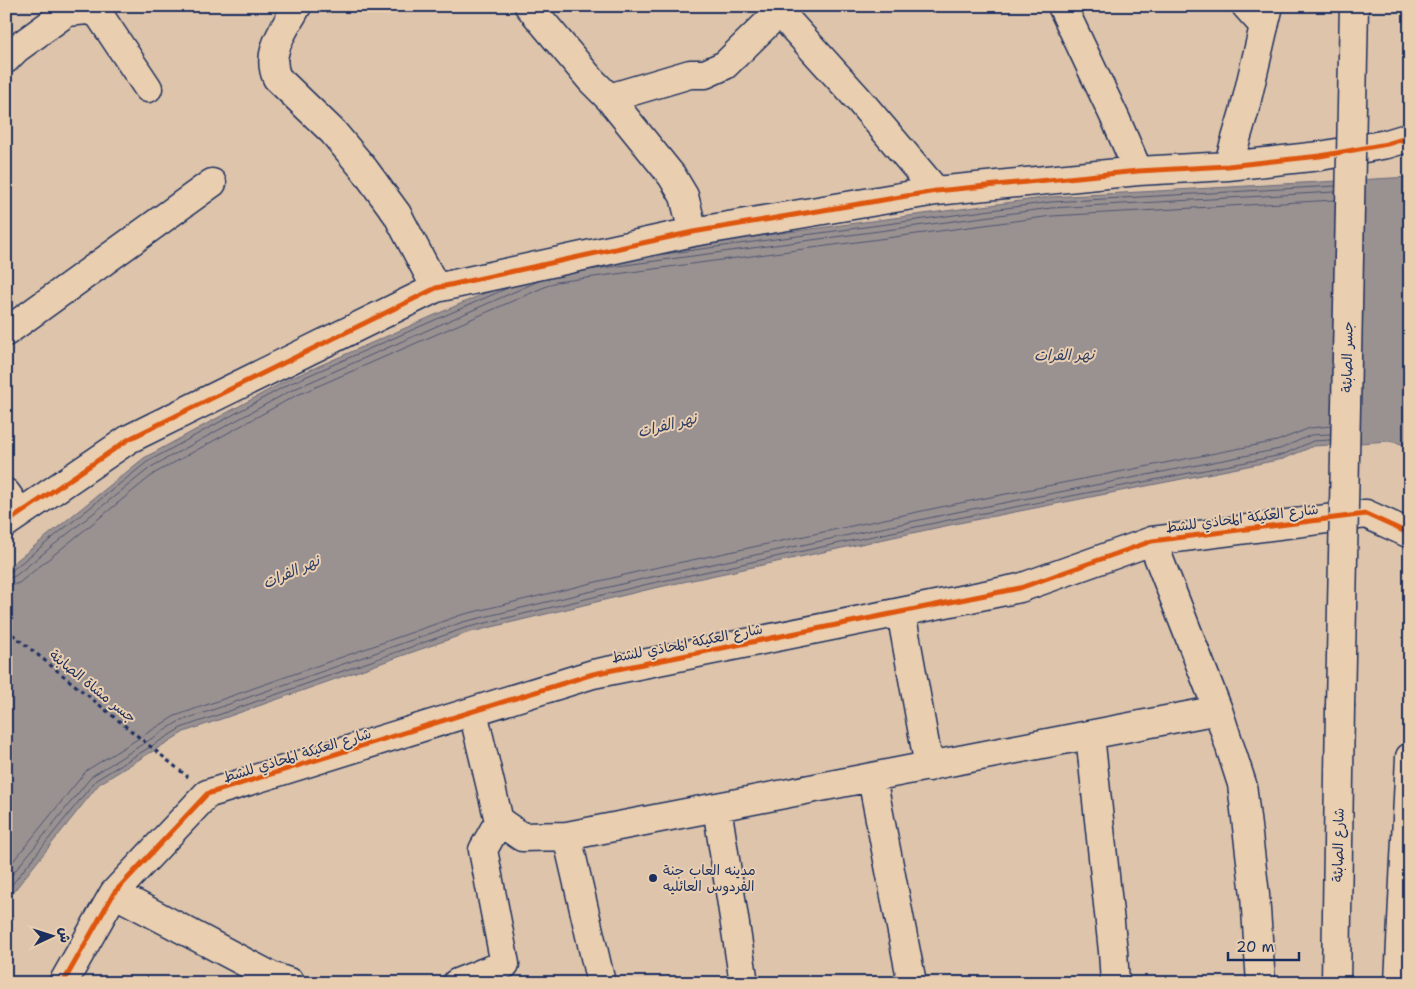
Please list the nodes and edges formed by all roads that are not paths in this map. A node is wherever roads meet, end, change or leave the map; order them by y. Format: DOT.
graph roads {
  1 [pos="297,6"];
  2 [pos="529,6"];
  3 [pos="1062,6"];
  4 [pos="1246,6"];
  5 [pos="1354,6"];
  6 [pos="776,9"];
  7 [pos="1266,16"];
  8 [pos="6,59"];
  9 [pos="148,88"];
  10 [pos="609,98"];
  11 [pos="1410,136"];
  12 [pos="1228,166"];
  13 [pos="1138,171"];
  14 [pos="212,183"];
  15 [pos="936,191"];
  16 [pos="693,232"];
  17 [pos="436,288"];
  18 [pos="6,332"];
  19 [pos="11,510"];
  20 [pos="1410,534"];
  21 [pos="1152,542"];
  22 [pos="901,612"];
  23 [pos="1340,707"];
  24 [pos="1218,710"];
  25 [pos="473,712"];
  26 [pos="1090,735"];
  27 [pos="1410,757"];
  28 [pos="929,767"];
  29 [pos="872,778"];
  30 [pos="718,807"];
  31 [pos="499,821"];
  32 [pos="567,836"];
  33 [pos="114,893"];
  34 [pos="1403,966"];
  35 [pos="63,983"];
  36 [pos="291,983"];
  37 [pos="457,983"];
  38 [pos="602,983"];
  39 [pos="744,983"];
  40 [pos="912,983"];
  41 [pos="1114,983"];
  42 [pos="1261,983"];
  43 [pos="1336,983"];
  1 -- 17 [label="street"];
  2 -- 10 [label="street"];
  3 -- 13 [label="street"];
  4 -- 7 [label="street"];
  5 -- 23 [label="street, جسر الصابئة, bridge"];
  6 -- 10 [label="street"];
  6 -- 15 [label="street"];
  7 -- 12 [label="street"];
  8 -- 9 [label="street"];
  10 -- 16 [label="street"];
  11 -- 12 [label="street"];
  12 -- 13 [label="street"];
  13 -- 15 [label="street"];
  14 -- 18 [label="street"];
  15 -- 16 [label="street"];
  16 -- 17 [label="street"];
  17 -- 19 [label="street"];
  20 -- 21 [label="street, شارع العكيكة المحاذي للشط"];
  21 -- 22 [label="street, شارع العكيكة المحاذي للشط"];
  21 -- 24 [label="street"];
  22 -- 25 [label="street, شارع العكيكة المحاذي للشط"];
  22 -- 28 [label="street"];
  23 -- 43 [label="street, شارع الصابئة"];
  24 -- 26 [label="street"];
  24 -- 42 [label="street"];
  25 -- 31 [label="street"];
  25 -- 33 [label="street, شارع العكيكة المحاذي للشط"];
  26 -- 28 [label="street"];
  26 -- 41 [label="street"];
  27 -- 34 [label="street"];
  28 -- 29 [label="street"];
  29 -- 30 [label="street"];
  29 -- 40 [label="street"];
  30 -- 32 [label="street"];
  30 -- 39 [label="street"];
  31 -- 32 [label="street"];
  31 -- 37 [label="street"];
  32 -- 38 [label="street"];
  33 -- 35 [label="street, شارع العكيكة المحاذي للشط"];
  33 -- 36 [label="street"];
}
